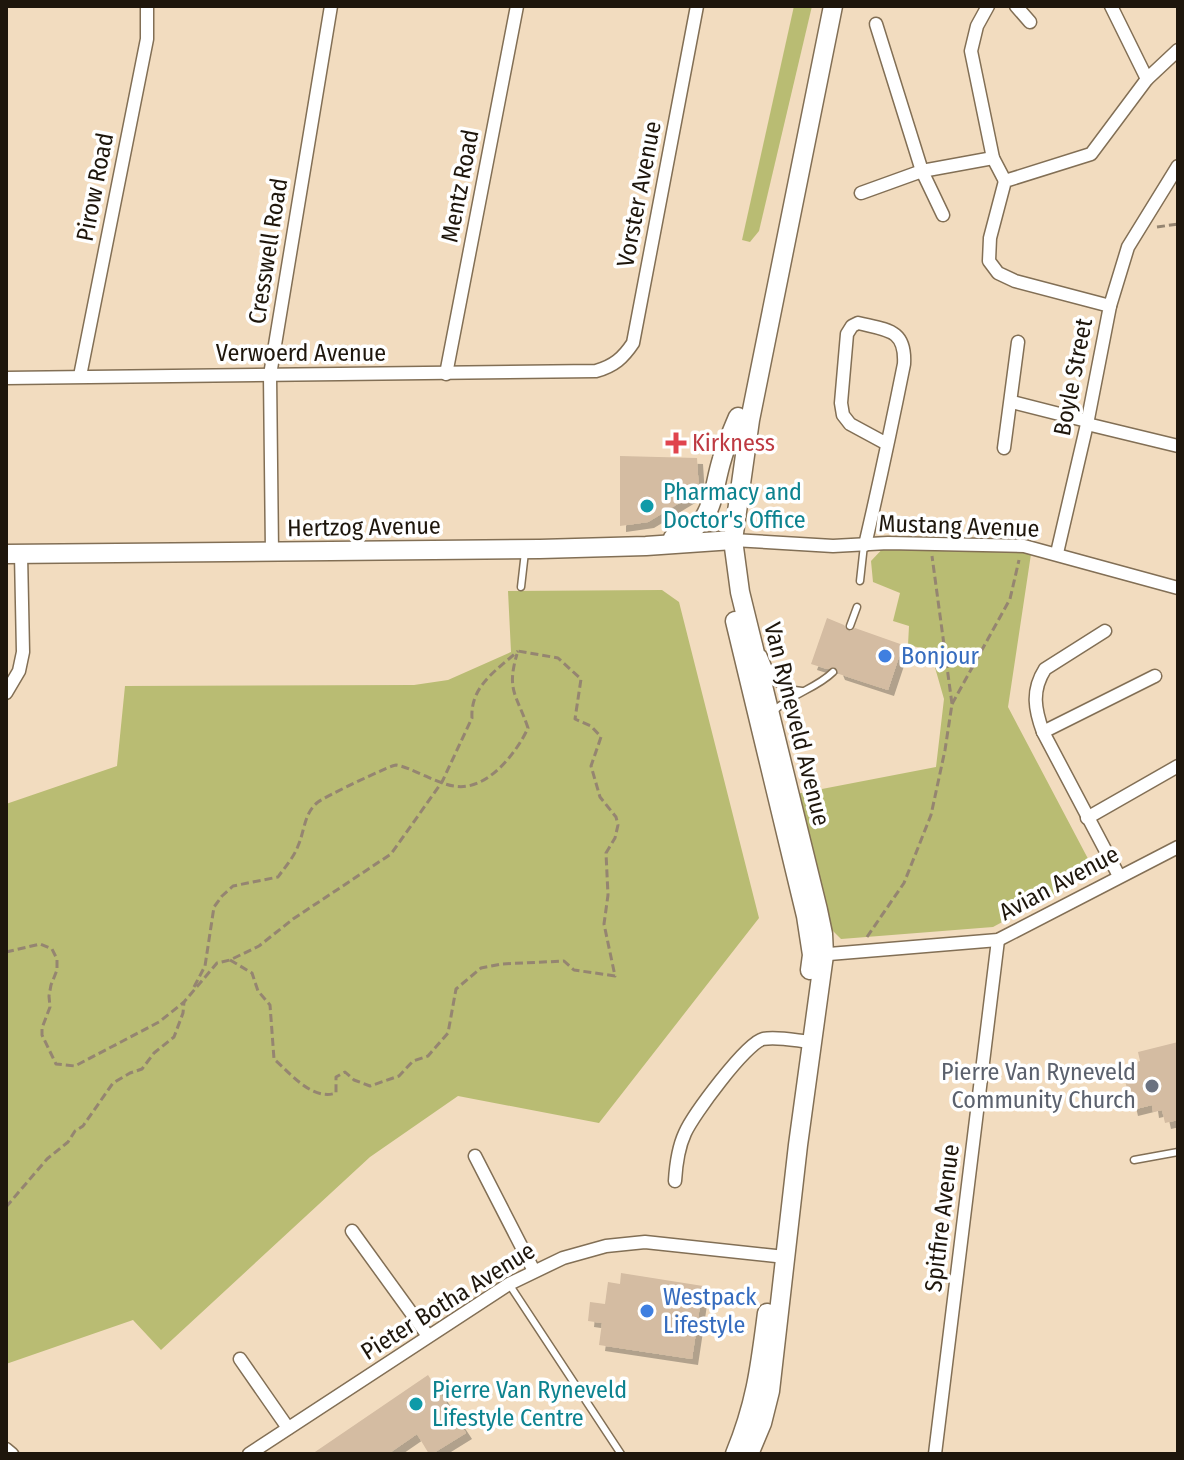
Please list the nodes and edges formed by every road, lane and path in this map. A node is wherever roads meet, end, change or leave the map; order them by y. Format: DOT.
graph roads {
  1 [pos="147,6"];
  2 [pos="331,6"];
  3 [pos="517,6"];
  4 [pos="697,6"];
  5 [pos="822,6"];
  6 [pos="833,6"];
  7 [pos="988,6"];
  8 [pos="1016,6"];
  9 [pos="1111,6"];
  10 [pos="1030,22"];
  11 [pos="876,24"];
  12 [pos="1178,50"];
  13 [pos="1147,79"];
  14 [pos="993,158"];
  15 [pos="1178,166"];
  16 [pos="922,171"];
  17 [pos="1005,181"];
  18 [pos="861,193"];
  19 [pos="943,215"];
  20 [pos="1110,306"];
  21 [pos="1018,342"];
  22 [pos="596,371"];
  23 [pos="446,374"];
  24 [pos="270,375"];
  25 [pos="80,376"];
  26 [pos="6,378"];
  27 [pos="1012,402"];
  28 [pos="738,417"];
  29 [pos="1087,422"];
  30 [pos="887,444"];
  31 [pos="1178,446"];
  32 [pos="1004,448"];
  33 [pos="728,540"];
  34 [pos="930,543"];
  35 [pos="865,545"];
  36 [pos="646,546"];
  37 [pos="1024,546"];
  38 [pos="525,549"];
  39 [pos="272,552"];
  40 [pos="1057,553"];
  41 [pos="14,554"];
  42 [pos="860,581"];
  43 [pos="521,587"];
  44 [pos="1178,588"];
  45 [pos="857,607"];
  46 [pos="748,626"];
  47 [pos="850,626"];
  48 [pos="1105,631"];
  49 [pos="518,651"];
  50 [pos="833,672"];
  51 [pos="1155,676"];
  52 [pos="802,691"];
  53 [pos="6,693"];
  54 [pos="952,704"];
  55 [pos="770,715"];
  56 [pos="1043,732"];
  57 [pos="1178,766"];
  58 [pos="442,782"];
  59 [pos="1087,818"];
  60 [pos="1178,847"];
  61 [pos="1119,876"];
  62 [pos="998,940"];
  63 [pos="861,951"];
  64 [pos="6,952"];
  65 [pos="818,955"];
  66 [pos="230,960"];
  67 [pos="192,991"];
  68 [pos="184,1002"];
  69 [pos="807,1042"];
  70 [pos="1178,1152"];
  71 [pos="475,1156"];
  72 [pos="1134,1160"];
  73 [pos="675,1181"];
  74 [pos="6,1207"];
  75 [pos="352,1231"];
  76 [pos="779,1256"];
  77 [pos="534,1271"];
  78 [pos="509,1284"];
  79 [pos="428,1336"];
  80 [pos="240,1359"];
  81 [pos="288,1428"];
  82 [pos="6,1449"];
  83 [pos="12,1454"];
  84 [pos="249,1454"];
  85 [pos="621,1454"];
  86 [pos="735,1454"];
  87 [pos="749,1454"];
  88 [pos="935,1454"];
  1 -- 25 [label="street, Pirow Road"];
  2 -- 24 [label="street, Cresswell Road"];
  3 -- 23 [label="street, Mentz Road"];
  4 -- 22 [label="street, Vorster Avenue"];
  5 -- 28 [label="main road, Van Ryneveld Avenue"];
  6 -- 33 [label="main road, Van Ryneveld Avenue"];
  7 -- 14 [label="street"];
  8 -- 10 [label="street"];
  9 -- 13 [label="street"];
  11 -- 16 [label="street"];
  12 -- 13 [label="street"];
  13 -- 17 [label="street"];
  14 -- 16 [label="street"];
  14 -- 17 [label="street"];
  15 -- 20 [label="street"];
  16 -- 18 [label="street"];
  16 -- 19 [label="street"];
  17 -- 20 [label="street, Boyle Street"];
  20 -- 29 [label="street, Boyle Street"];
  21 -- 27 [label="street"];
  22 -- 23 [label="street, Verwoerd Avenue"];
  23 -- 24 [label="street, Verwoerd Avenue"];
  24 -- 25 [label="street, Verwoerd Avenue"];
  24 -- 39 [label="street, Cresswell Road"];
  25 -- 26 [label="street, Verwoerd Avenue"];
  27 -- 29 [label="street"];
  27 -- 32 [label="street"];
  28 -- 33 [label="main road, Van Ryneveld Avenue"];
  28 -- 36 [label="main road"];
  29 -- 31 [label="street"];
  29 -- 40 [label="street, Boyle Street"];
  30 -- 30 [label="street"];
  30 -- 35 [label="street"];
  33 -- 35 [label="street, Mustang Avenue"];
  33 -- 36 [label="main road, Hertzog Avenue"];
  33 -- 46 [label="main road, Van Ryneveld Avenue"];
  33 -- 65 [label="main road, Van Ryneveld Avenue"];
  34 -- 35 [label="street, Mustang Avenue"];
  34 -- 37 [label="street, Mustang Avenue"];
  34 -- 54 [label="path"];
  35 -- 42 [label="lane"];
  36 -- 38 [label="main road, Hertzog Avenue"];
  37 -- 40 [label="street, Mustang Avenue"];
  37 -- 54 [label="path"];
  38 -- 39 [label="main road, Hertzog Avenue"];
  38 -- 43 [label="lane"];
  39 -- 41 [label="main road, Hertzog Avenue"];
  40 -- 44 [label="street, Mustang Avenue"];
  41 -- 53 [label="street"];
  45 -- 47 [label="lane"];
  46 -- 52 [label="lane"];
  46 -- 55 [label="main road, Van Ryneveld Avenue"];
  48 -- 56 [label="street"];
  49 -- 58 [label="path"];
  49 -- 58 [label="path"];
  49 -- 66 [label="path"];
  50 -- 52 [label="lane"];
  51 -- 56 [label="street"];
  52 -- 55 [label="lane"];
  54 -- 63 [label="path"];
  55 -- 65 [label="main road, Van Ryneveld Avenue"];
  56 -- 59 [label="street"];
  57 -- 59 [label="street"];
  58 -- 66 [label="path"];
  58 -- 67 [label="path"];
  59 -- 61 [label="street"];
  60 -- 61 [label="street, Avian Avenue"];
  61 -- 62 [label="street, Avian Avenue"];
  62 -- 63 [label="street, Avian Avenue"];
  62 -- 88 [label="street, Spitfire Avenue"];
  63 -- 65 [label="street, Avian Avenue"];
  64 -- 68 [label="path"];
  65 -- 69 [label="main road, Van Ryneveld Avenue"];
  66 -- 67 [label="path"];
  67 -- 68 [label="path"];
  68 -- 74 [label="path"];
  69 -- 73 [label="street"];
  69 -- 76 [label="main road, Van Ryneveld Avenue"];
  70 -- 72 [label="lane"];
  71 -- 77 [label="street"];
  75 -- 79 [label="street"];
  76 -- 77 [label="street, Pieter Botha Avenue"];
  76 -- 86 [label="main road, Van Ryneveld Avenue"];
  76 -- 87 [label="main road, Van Ryneveld Avenue"];
  77 -- 78 [label="street, Pieter Botha Avenue"];
  78 -- 79 [label="street, Pieter Botha Avenue"];
  78 -- 85 [label="lane"];
  79 -- 81 [label="street, Pieter Botha Avenue"];
  80 -- 81 [label="street"];
  81 -- 84 [label="street, Pieter Botha Avenue"];
  82 -- 83 [label="street"];
}
